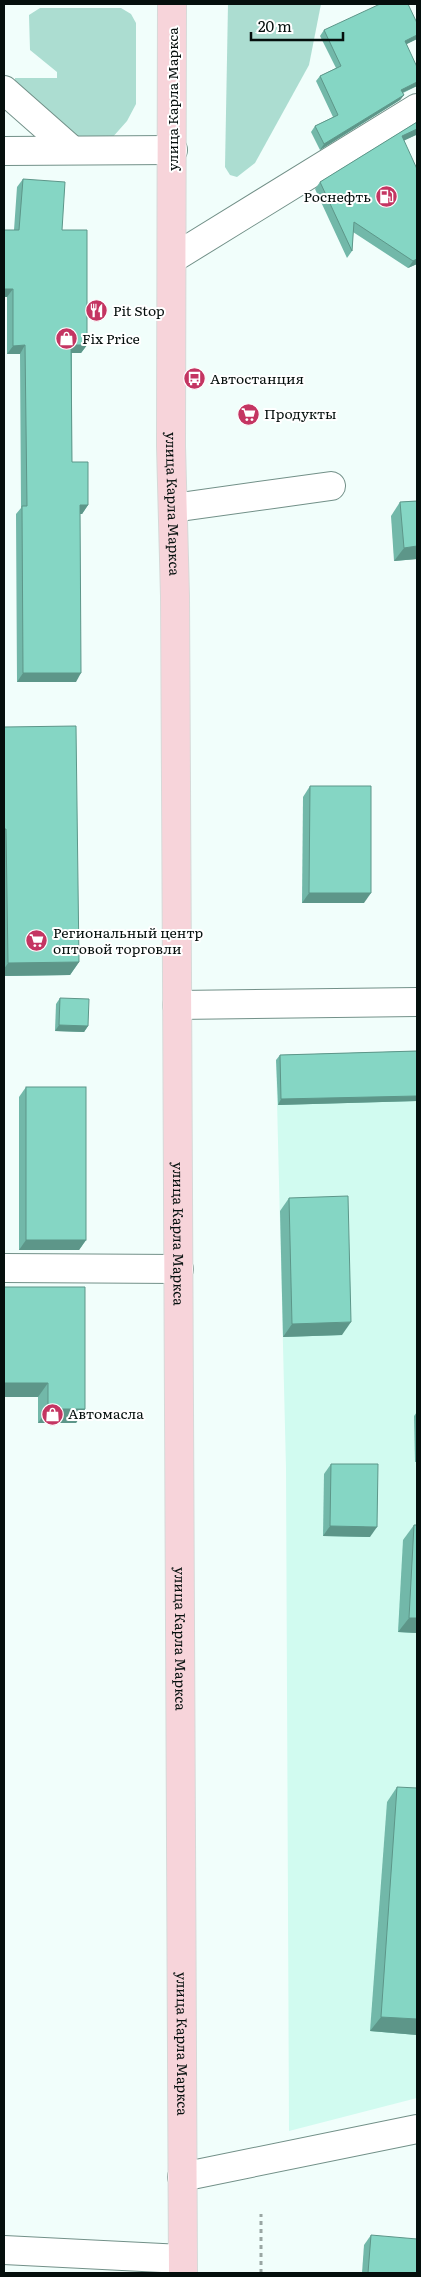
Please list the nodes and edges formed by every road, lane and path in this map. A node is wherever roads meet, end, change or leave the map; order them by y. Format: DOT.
graph roads {
  1 [pos="172,4"];
  2 [pos="4,90"];
  3 [pos="417,108"];
  4 [pos="72,150"];
  5 [pos="173,150"];
  6 [pos="4,151"];
  7 [pos="172,259"];
  8 [pos="331,486"];
  9 [pos="173,508"];
  10 [pos="417,1002"];
  11 [pos="177,1005"];
  12 [pos="4,1268"];
  13 [pos="178,1269"];
  14 [pos="417,2129"];
  15 [pos="182,2177"];
  16 [pos="261,2214"];
  17 [pos="4,2250"];
  18 [pos="182,2266"];
  19 [pos="261,2273"];
  1 -- 5 [label="main road, улица Карла Маркса"];
  2 -- 4 [label="street"];
  3 -- 7 [label="street"];
  4 -- 5 [label="street"];
  4 -- 6 [label="street"];
  5 -- 7 [label="main road, улица Карла Маркса"];
  7 -- 9 [label="main road, улица Карла Маркса"];
  8 -- 9 [label="street"];
  9 -- 11 [label="main road, улица Карла Маркса"];
  10 -- 11 [label="street"];
  11 -- 13 [label="main road, улица Карла Маркса"];
  12 -- 13 [label="street"];
  13 -- 15 [label="main road, улица Карла Маркса"];
  14 -- 15 [label="street"];
  15 -- 18 [label="main road, улица Карла Маркса"];
  16 -- 19 [label="path"];
  17 -- 18 [label="street"];
}
